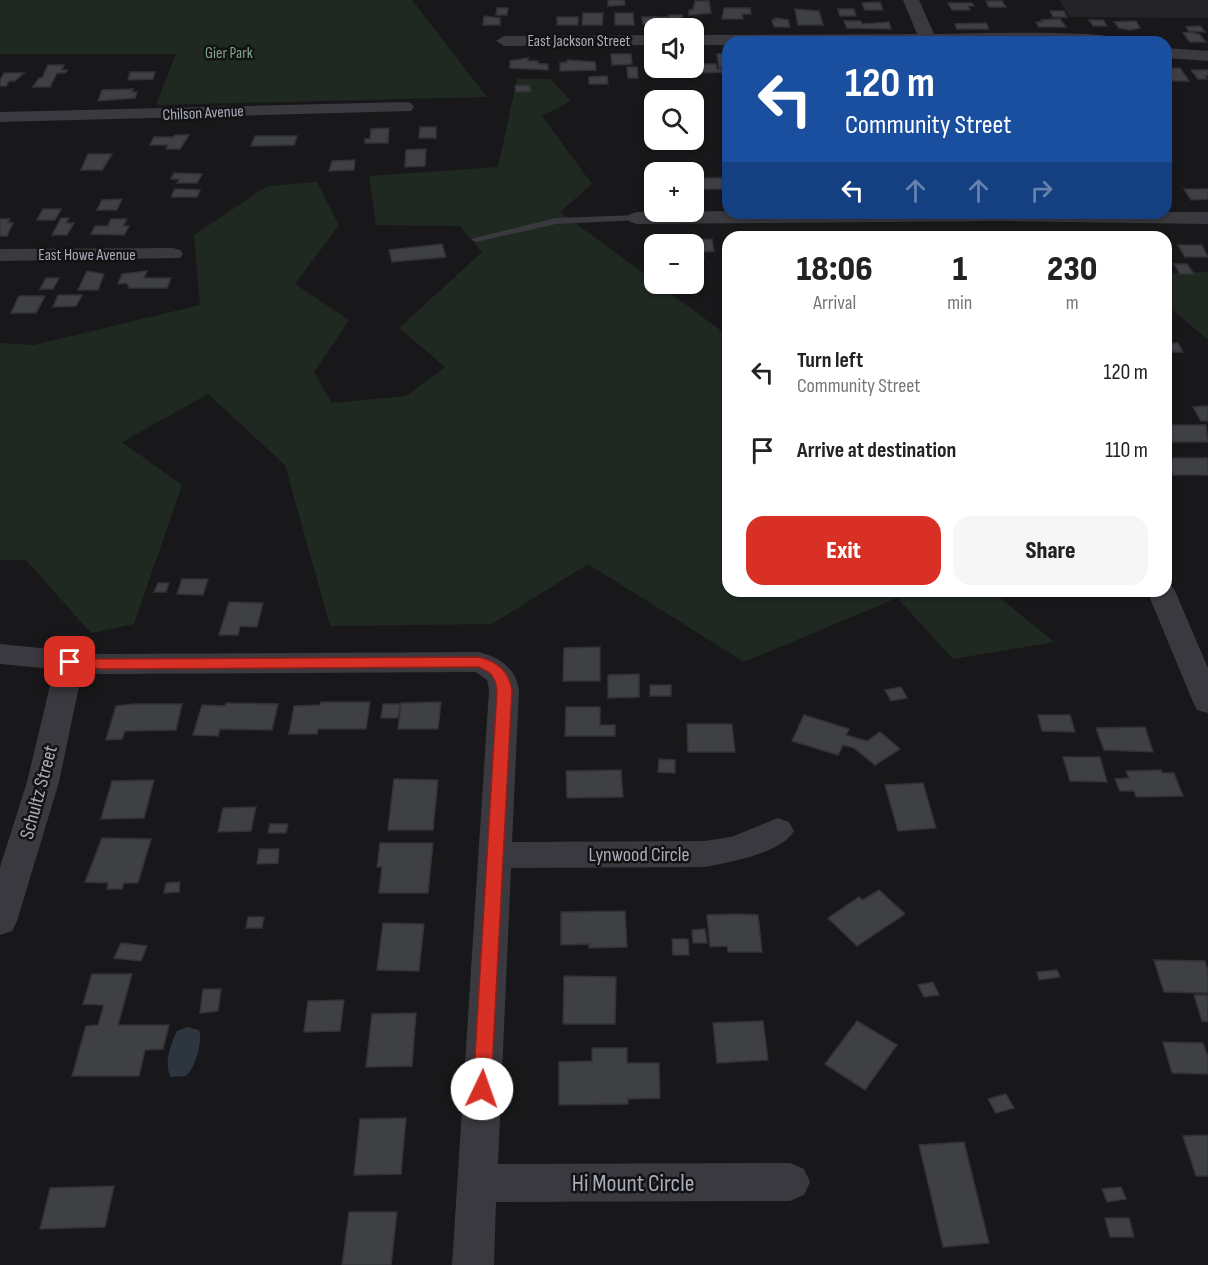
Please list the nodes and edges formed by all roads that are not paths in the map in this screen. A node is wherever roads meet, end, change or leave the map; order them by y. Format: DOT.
graph roads {
  1 [pos="911,0"];
  2 [pos="926,36"];
  3 [pos="644,40"];
  4 [pos="704,40"];
  5 [pos="722,40"];
  6 [pos="504,41"];
  7 [pos="1172,53"];
  8 [pos="1208,56"];
  9 [pos="405,107"];
  10 [pos="0,117"];
  11 [pos="722,217"];
  12 [pos="1172,217"];
  13 [pos="637,218"];
  14 [pos="1208,218"];
  15 [pos="476,239"];
  16 [pos="173,254"];
  17 [pos="0,255"];
  18 [pos="1164,597"];
  19 [pos="0,654"];
  20 [pos="70,662"];
  21 [pos="1208,702"];
  22 [pos="778,831"];
  23 [pos="496,855"];
  24 [pos="0,921"];
  25 [pos="790,1182"];
  26 [pos="477,1183"];
  27 [pos="473,1265"];
  1 -- 2 [label="street"];
  3 -- 6 [label="street, East Jackson Street"];
  4 -- 5 [label="street"];
  7 -- 8 [label="street"];
  9 -- 10 [label="street, Chilson Avenue"];
  11 -- 13 [label="street"];
  12 -- 14 [label="street"];
  13 -- 15 [label="lane"];
  16 -- 17 [label="street, East Howe Avenue"];
  18 -- 21 [label="street"];
  19 -- 20 [label="street"];
  20 -- 23 [label="street"];
  20 -- 24 [label="street, Schultz Street"];
  22 -- 23 [label="street, Lynwood Circle"];
  23 -- 26 [label="street"];
  25 -- 26 [label="street, Hi Mount Circle"];
  26 -- 27 [label="street"];
}
